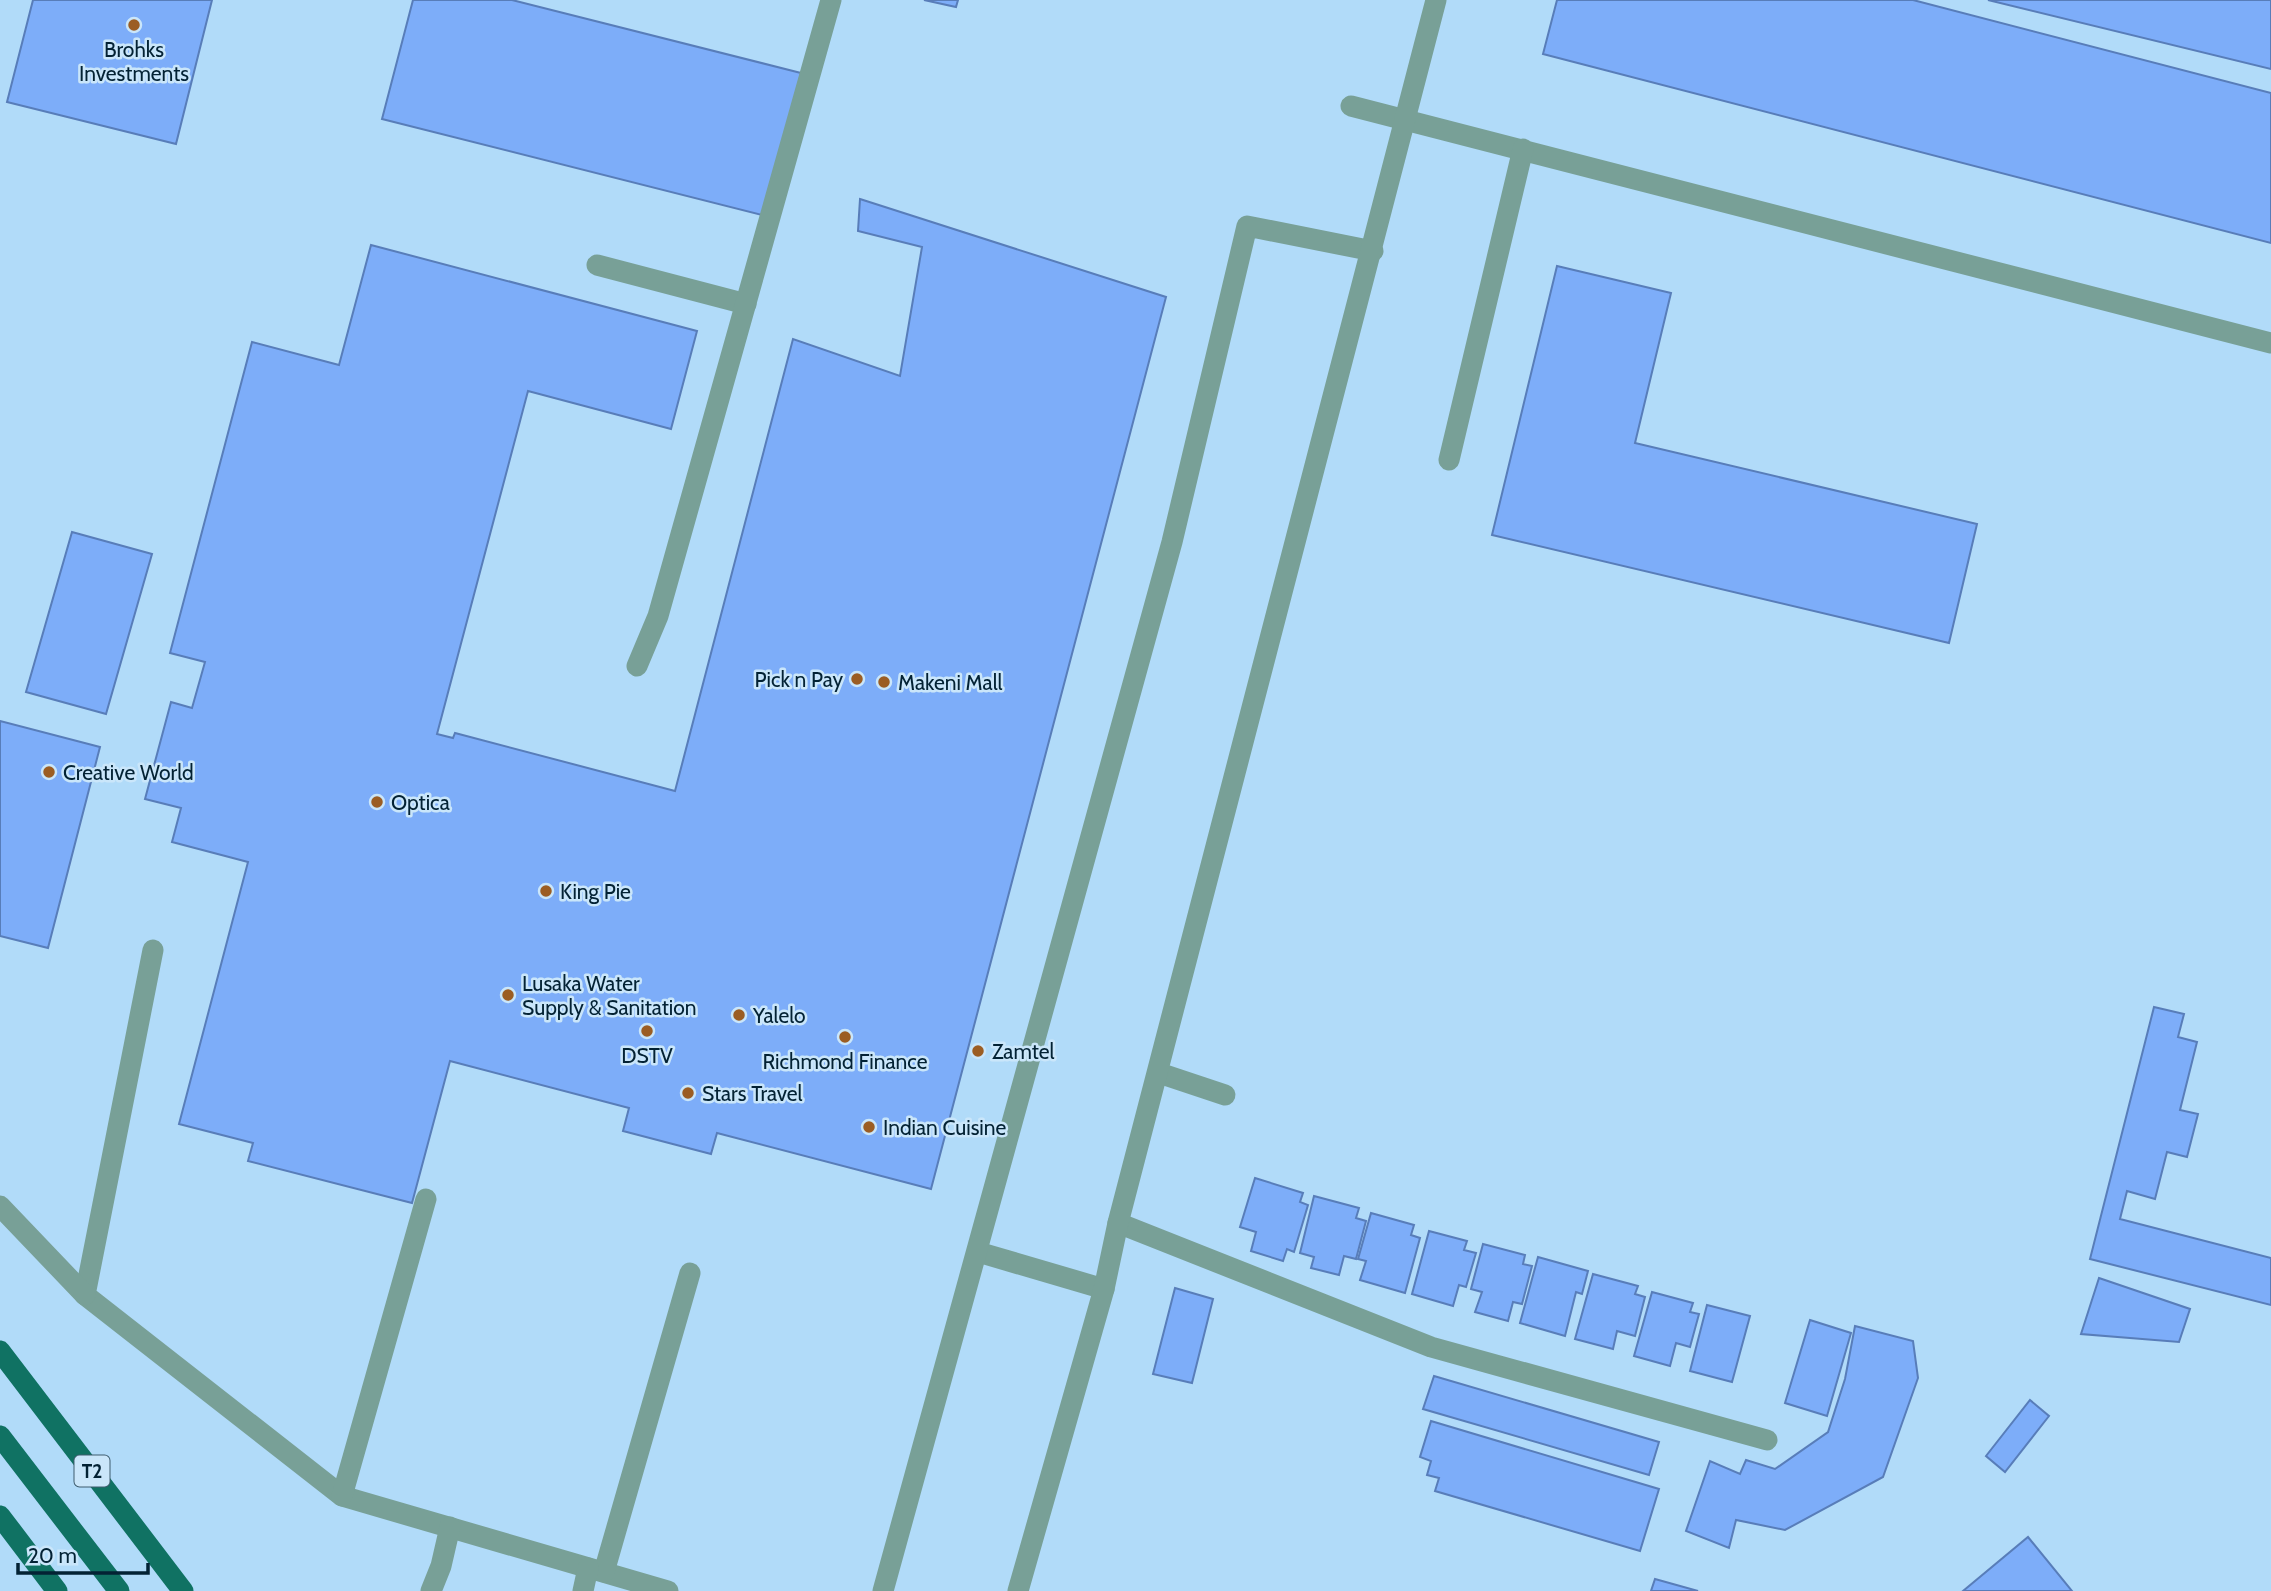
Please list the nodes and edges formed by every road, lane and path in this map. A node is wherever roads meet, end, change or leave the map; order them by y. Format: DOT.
graph roads {
  1 [pos="831,0"];
  2 [pos="1436,0"];
  3 [pos="1351,106"];
  4 [pos="1408,121"];
  5 [pos="1523,149"];
  6 [pos="1373,251"];
  7 [pos="597,265"];
  8 [pos="746,304"];
  9 [pos="2271,343"];
  10 [pos="1449,460"];
  11 [pos="637,666"];
  12 [pos="153,950"];
  13 [pos="1159,1073"];
  14 [pos="1225,1095"];
  15 [pos="426,1199"];
  16 [pos="0,1206"];
  17 [pos="1118,1223"];
  18 [pos="978,1252"];
  19 [pos="690,1273"];
  20 [pos="1104,1289"];
  21 [pos="85,1295"];
  22 [pos="0,1351"];
  23 [pos="0,1436"];
  24 [pos="1767,1440"];
  25 [pos="342,1496"];
  26 [pos="0,1516"];
  27 [pos="450,1527"];
  28 [pos="596,1570"];
  29 [pos="655,1589"];
  30 [pos="57,1591"];
  31 [pos="119,1591"];
  32 [pos="183,1591"];
  33 [pos="431,1591"];
  34 [pos="583,1591"];
  35 [pos="884,1591"];
  36 [pos="1018,1591"];
  1 -- 8 [label="street"];
  2 -- 4 [label="street"];
  3 -- 4 [label="street"];
  4 -- 5 [label="street"];
  4 -- 6 [label="street"];
  5 -- 9 [label="street"];
  5 -- 10 [label="street"];
  6 -- 13 [label="street"];
  6 -- 18 [label="street"];
  7 -- 8 [label="street"];
  8 -- 11 [label="street"];
  12 -- 21 [label="street"];
  13 -- 14 [label="street"];
  13 -- 17 [label="street"];
  15 -- 25 [label="street"];
  16 -- 21 [label="street"];
  17 -- 20 [label="street"];
  17 -- 24 [label="street"];
  18 -- 20 [label="street"];
  18 -- 35 [label="street"];
  19 -- 28 [label="street"];
  20 -- 36 [label="street"];
  21 -- 25 [label="street"];
  22 -- 32 [label="main road, T2"];
  23 -- 31 [label="main road, T2"];
  25 -- 27 [label="street"];
  26 -- 30 [label="main road"];
  27 -- 28 [label="street"];
  27 -- 33 [label="street"];
  28 -- 29 [label="street"];
  28 -- 34 [label="street"];
}
